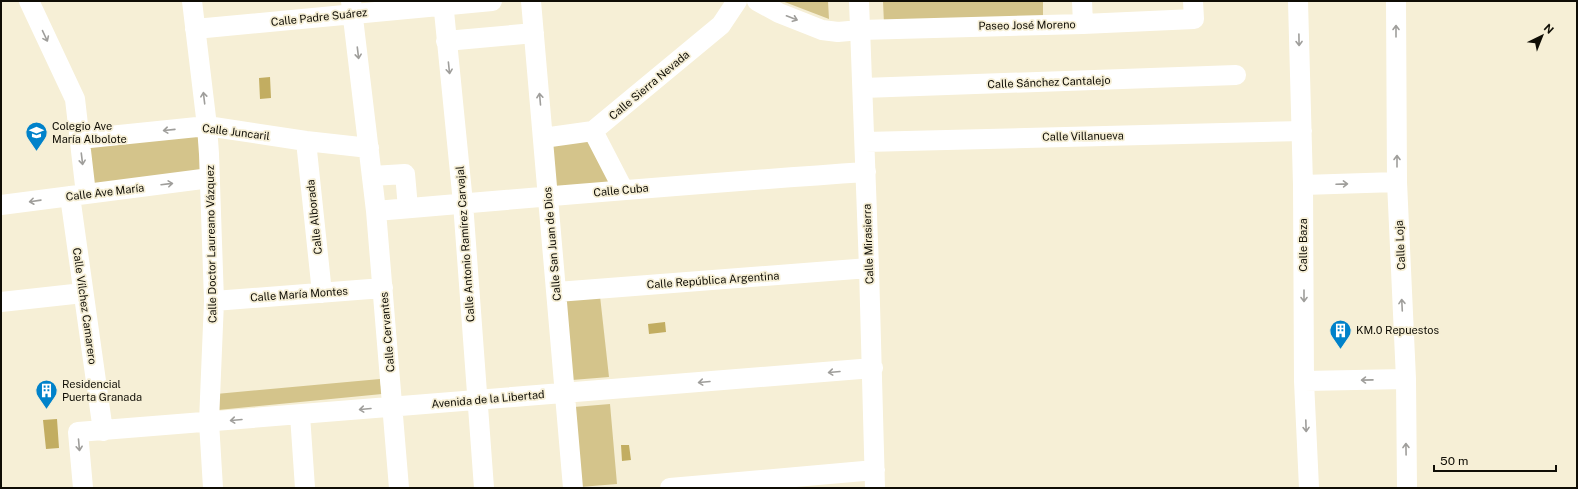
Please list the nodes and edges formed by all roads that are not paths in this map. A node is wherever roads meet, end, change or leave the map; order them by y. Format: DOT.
graph roads {
  1 [pos="29,1"];
  2 [pos="192,1"];
  3 [pos="492,1"];
  4 [pos="531,1"];
  5 [pos="737,1"];
  6 [pos="757,1"];
  7 [pos="859,1"];
  8 [pos="1082,1"];
  9 [pos="1298,1"];
  10 [pos="1396,1"];
  11 [pos="443,3"];
  12 [pos="352,7"];
  13 [pos="1193,10"];
  14 [pos="1083,24"];
  15 [pos="195,29"];
  16 [pos="860,30"];
  17 [pos="534,33"];
  18 [pos="446,41"];
  19 [pos="1236,75"];
  20 [pos="863,88"];
  21 [pos="207,126"];
  22 [pos="593,131"];
  23 [pos="1302,131"];
  24 [pos="543,138"];
  25 [pos="80,139"];
  26 [pos="306,141"];
  27 [pos="865,142"];
  28 [pos="369,148"];
  29 [pos="866,172"];
  30 [pos="372,176"];
  31 [pos="210,178"];
  32 [pos="1397,182"];
  33 [pos="1303,185"];
  34 [pos="623,189"];
  35 [pos="78,195"];
  36 [pos="548,197"];
  37 [pos="463,203"];
  38 [pos="1,205"];
  39 [pos="408,208"];
  40 [pos="376,211"];
  41 [pos="869,268"];
  42 [pos="383,288"];
  43 [pos="556,292"];
  44 [pos="83,293"];
  45 [pos="322,293"];
  46 [pos="214,301"];
  47 [pos="1,302"];
  48 [pos="873,368"];
  49 [pos="1406,379"];
  50 [pos="1304,381"];
  51 [pos="566,393"];
  52 [pos="476,400"];
  53 [pos="393,407"];
  54 [pos="300,415"];
  55 [pos="209,422"];
  56 [pos="103,431"];
  57 [pos="875,479"];
  58 [pos="83,488"];
  59 [pos="213,488"];
  60 [pos="305,488"];
  61 [pos="399,488"];
  62 [pos="484,488"];
  63 [pos="573,488"];
  64 [pos="670,488"];
  65 [pos="1309,488"];
  66 [pos="1407,488"];
  1 -- 25 [label="street, Calle Vílchez Camarero, one-way"];
  2 -- 15 [label="street, Calle Doctor Laureano Vázquez"];
  3 -- 11 [label="street, Calle Padre Suárez"];
  4 -- 17 [label="street, Calle San Juan de Dios"];
  5 -- 22 [label="street, Calle Sierra Nevada"];
  6 -- 16 [label="street, Paseo José Moreno, one-way"];
  7 -- 16 [label="street, Calle Mirasierra"];
  8 -- 14 [label="street"];
  9 -- 23 [label="street, Calle Baza, one-way"];
  32 -- 10 [label="street, Calle Loja, one-way"];
  11 -- 12 [label="street, Calle Padre Suárez"];
  11 -- 18 [label="street, Calle Antonio Ramírez Carvajal"];
  12 -- 15 [label="street, Calle Padre Suárez"];
  12 -- 28 [label="street, Calle Cervantes, one-way"];
  13 -- 14 [label="street, Paseo José Moreno"];
  14 -- 16 [label="street, Paseo José Moreno"];
  21 -- 15 [label="street, Calle Doctor Laureano Vázquez, one-way"];
  16 -- 20 [label="street, Calle Mirasierra"];
  17 -- 18 [label="street"];
  24 -- 17 [label="street, Calle San Juan de Dios, one-way"];
  18 -- 37 [label="street, Calle Antonio Ramírez Carvajal, one-way"];
  19 -- 20 [label="street, Calle Sánchez Cantalejo"];
  20 -- 27 [label="street, Calle Mirasierra"];
  21 -- 25 [label="street, Calle Juncaril, one-way"];
  21 -- 26 [label="street, Calle Juncaril"];
  21 -- 31 [label="street, Calle Doctor Laureano Vázquez"];
  22 -- 24 [label="street"];
  22 -- 34 [label="street"];
  23 -- 27 [label="street, Calle Villanueva"];
  23 -- 33 [label="street, Calle Baza"];
  24 -- 36 [label="street, Calle San Juan de Dios"];
  25 -- 35 [label="street, Calle Vílchez Camarero, one-way"];
  26 -- 28 [label="street, Calle Juncaril"];
  26 -- 45 [label="street, Calle Alborada"];
  27 -- 29 [label="street, Calle Mirasierra"];
  28 -- 30 [label="street, Calle Cervantes"];
  29 -- 34 [label="street, Calle Cuba"];
  29 -- 41 [label="street, Calle Mirasierra"];
  30 -- 39 [label="street"];
  30 -- 40 [label="street, Calle Cervantes"];
  35 -- 31 [label="street, Calle Ave María, one-way"];
  31 -- 46 [label="street, Calle Doctor Laureano Vázquez"];
  33 -- 32 [label="street, one-way"];
  49 -- 32 [label="street, Calle Loja, one-way"];
  33 -- 50 [label="street, Calle Baza, one-way"];
  34 -- 36 [label="street, Calle Cuba"];
  35 -- 38 [label="street, Calle Ave María, one-way"];
  35 -- 44 [label="street, Calle Vílchez Camarero"];
  36 -- 37 [label="street, Calle Cuba"];
  36 -- 43 [label="street, Calle San Juan de Dios"];
  37 -- 39 [label="street, Calle Cuba"];
  37 -- 52 [label="street, Calle Antonio Ramírez Carvajal"];
  39 -- 40 [label="street, Calle Cuba"];
  40 -- 42 [label="street, Calle Cervantes"];
  41 -- 43 [label="street, Calle República Argentina"];
  41 -- 48 [label="street, Calle Mirasierra"];
  42 -- 45 [label="street, Calle María Montes"];
  42 -- 53 [label="street, Calle Cervantes"];
  43 -- 51 [label="street, Calle San Juan de Dios"];
  44 -- 47 [label="street"];
  44 -- 56 [label="street, Calle Vílchez Camarero"];
  45 -- 46 [label="street, Calle María Montes"];
  46 -- 55 [label="street, Calle Doctor Laureano Vázquez"];
  48 -- 51 [label="street, Avenida de la Libertad, one-way"];
  48 -- 57 [label="street, Calle Mirasierra"];
  49 -- 50 [label="street, one-way"];
  66 -- 49 [label="street, Calle Loja, one-way"];
  50 -- 65 [label="street, Calle Baza, one-way"];
  51 -- 52 [label="street, Avenida de la Libertad"];
  51 -- 63 [label="street, Calle San Juan de Dios"];
  52 -- 53 [label="street, Avenida de la Libertad"];
  52 -- 62 [label="street, Calle Antonio Ramírez Carvajal"];
  53 -- 54 [label="street, Avenida de la Libertad, one-way"];
  53 -- 61 [label="street, Calle Cervantes"];
  54 -- 55 [label="street, Avenida de la Libertad, one-way"];
  54 -- 60 [label="street"];
  55 -- 56 [label="street, Avenida de la Libertad"];
  55 -- 59 [label="street, Calle Doctor Laureano Vázquez"];
  56 -- 58 [label="street, one-way"];
  57 -- 64 [label="street"];
}
